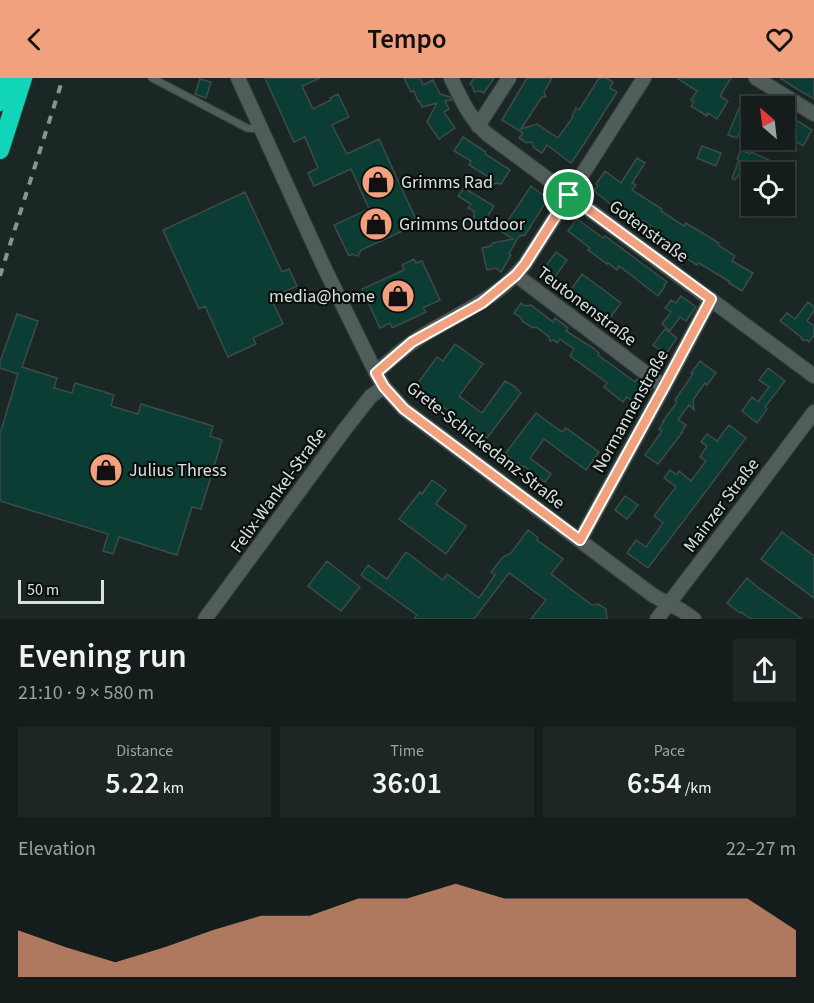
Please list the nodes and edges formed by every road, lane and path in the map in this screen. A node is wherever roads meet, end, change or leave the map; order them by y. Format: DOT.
graph roads {
  1 [pos="8,78"];
  2 [pos="23,78"];
  3 [pos="152,78"];
  4 [pos="238,78"];
  5 [pos="452,78"];
  6 [pos="509,78"];
  7 [pos="644,78"];
  8 [pos="756,78"];
  9 [pos="0,102"];
  10 [pos="814,114"];
  11 [pos="478,126"];
  12 [pos="261,129"];
  13 [pos="0,150"];
  14 [pos="569,195"];
  15 [pos="516,275"];
  16 [pos="711,299"];
  17 [pos="376,373"];
  18 [pos="814,376"];
  19 [pos="384,387"];
  20 [pos="664,387"];
  21 [pos="814,412"];
  22 [pos="580,540"];
  23 [pos="668,604"];
  24 [pos="206,619"];
  25 [pos="657,619"];
  26 [pos="694,619"];
  1 -- 9 [label="highway"];
  2 -- 13 [label="highway"];
  3 -- 12 [label="lane"];
  4 -- 12 [label="street, Grete-Schickedanz-Straße"];
  5 -- 11 [label="street, Gotenstraße"];
  6 -- 11 [label="street"];
  7 -- 14 [label="street"];
  8 -- 10 [label="street"];
  11 -- 14 [label="street, Gotenstraße"];
  12 -- 17 [label="street, Grete-Schickedanz-Straße"];
  14 -- 15 [label="street"];
  14 -- 16 [label="street, Gotenstraße"];
  15 -- 17 [label="street"];
  15 -- 20 [label="street, Teutonenstraße"];
  16 -- 18 [label="street, Gotenstraße"];
  16 -- 20 [label="street, Normannenstraße"];
  17 -- 19 [label="street, Grete-Schickedanz-Straße"];
  19 -- 22 [label="street, Grete-Schickedanz-Straße"];
  19 -- 24 [label="street, Felix-Wankel-Straße"];
  20 -- 22 [label="street, Normannenstraße"];
  21 -- 23 [label="street, Mainzer Straße"];
  22 -- 23 [label="street, Grete-Schickedanz-Straße"];
  23 -- 25 [label="street, Mainzer Straße"];
  23 -- 26 [label="street, Grete-Schickedanz-Straße"];
}
